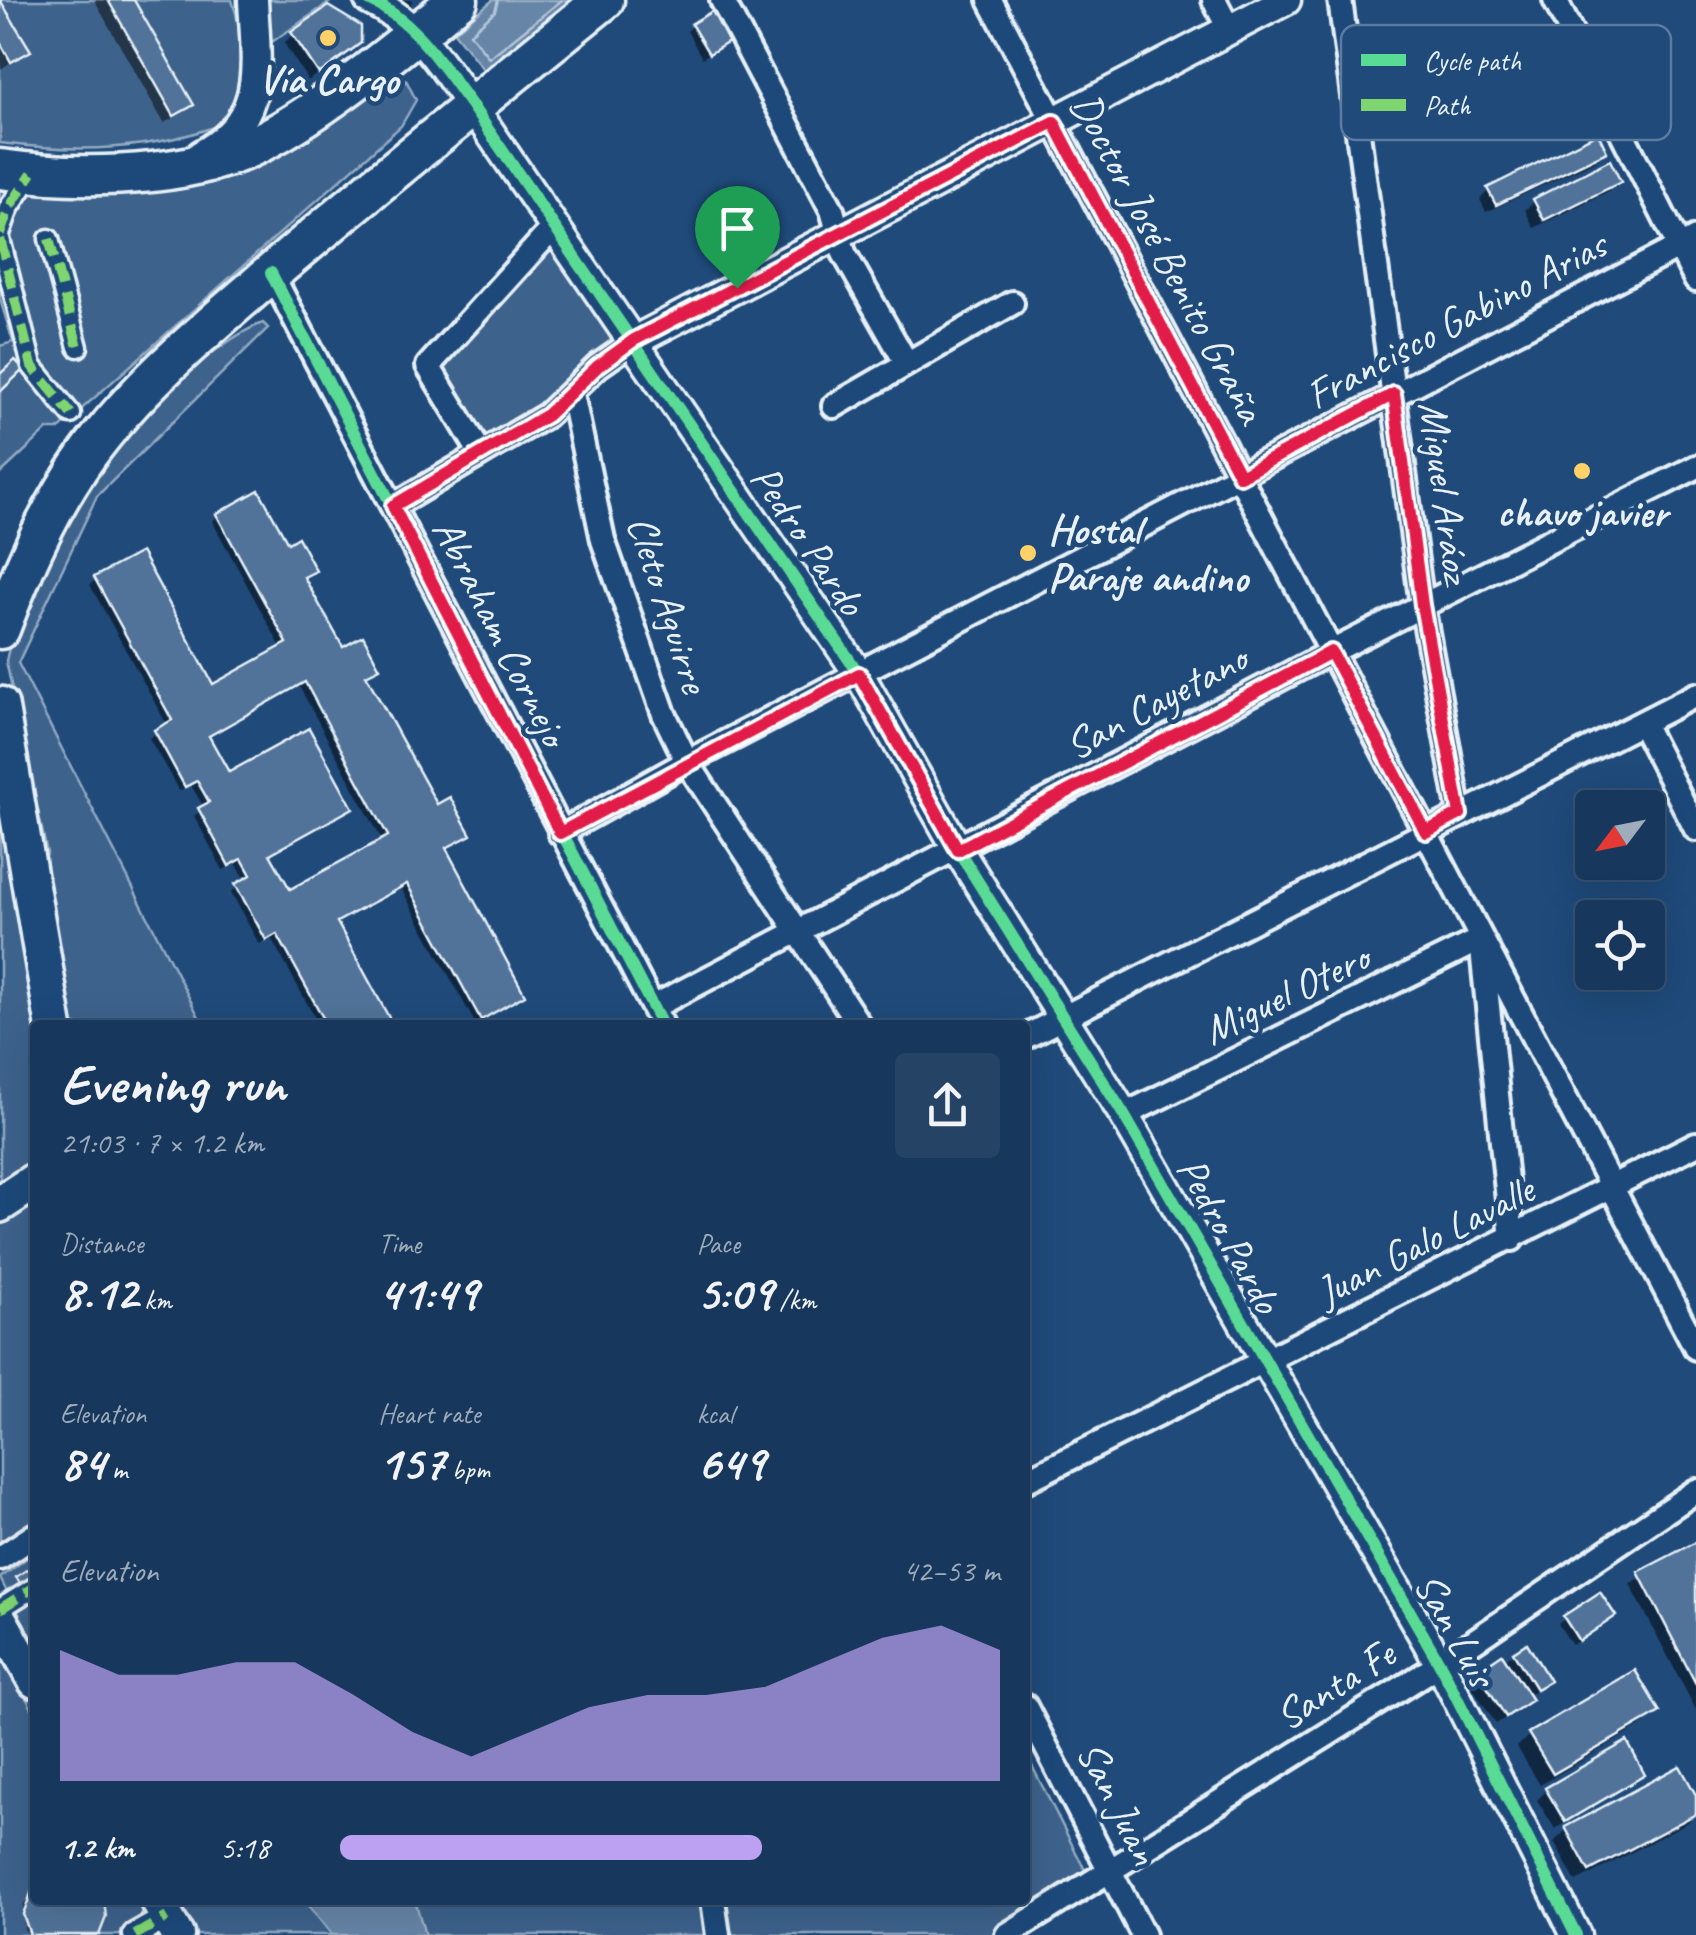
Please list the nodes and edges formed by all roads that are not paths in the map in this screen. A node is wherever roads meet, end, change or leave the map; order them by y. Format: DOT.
graph roads {
  1 [pos="253,0"];
  2 [pos="369,0"];
  3 [pos="458,0"];
  4 [pos="604,0"];
  5 [pos="722,0"];
  6 [pos="990,0"];
  7 [pos="1214,0"];
  8 [pos="1286,0"];
  9 [pos="1340,0"];
  10 [pos="1555,0"];
  11 [pos="1343,25"];
  12 [pos="1569,25"];
  13 [pos="1229,29"];
  14 [pos="417,33"];
  15 [pos="472,106"];
  16 [pos="1054,122"];
  17 [pos="1359,140"];
  18 [pos="1631,140"];
  19 [pos="181,165"];
  20 [pos="16,171"];
  21 [pos="554,228"];
  22 [pos="840,234"];
  23 [pos="0,236"];
  24 [pos="49,238"];
  25 [pos="1687,242"];
  26 [pos="271,274"];
  27 [pos="1696,280"];
  28 [pos="1012,303"];
  29 [pos="634,340"];
  30 [pos="78,347"];
  31 [pos="907,364"];
  32 [pos="572,394"];
  33 [pos="1394,394"];
  34 [pos="834,406"];
  35 [pos="71,414"];
  36 [pos="480,452"];
  37 [pos="1696,467"];
  38 [pos="1240,476"];
  39 [pos="393,506"];
  40 [pos="1422,605"];
  41 [pos="0,629"];
  42 [pos="1331,652"];
  43 [pos="859,674"];
  44 [pos="1696,695"];
  45 [pos="0,705"];
  46 [pos="1642,723"];
  47 [pos="687,762"];
  48 [pos="1460,814"];
  49 [pos="1696,828"];
  50 [pos="1426,832"];
  51 [pos="560,833"];
  52 [pos="958,850"];
  53 [pos="797,930"];
  54 [pos="1481,939"];
  55 [pos="658,1016"];
  56 [pos="1061,1018"];
  57 [pos="53,1020"];
  58 [pos="856,1020"];
  59 [pos="1030,1034"];
  60 [pos="1124,1116"];
  61 [pos="1696,1144"];
  62 [pos="30,1183"];
  63 [pos="1614,1188"];
  64 [pos="0,1204"];
  65 [pos="1512,1239"];
  66 [pos="1696,1348"];
  67 [pos="1264,1364"];
  68 [pos="1030,1479"];
  69 [pos="1696,1491"];
  70 [pos="30,1538"];
  71 [pos="0,1558"];
  72 [pos="30,1589"];
  73 [pos="0,1609"];
  74 [pos="0,1619"];
  75 [pos="1440,1664"];
  76 [pos="30,1672"];
  77 [pos="1030,1716"];
  78 [pos="1110,1868"];
  79 [pos="714,1905"];
  80 [pos="167,1918"];
  81 [pos="135,1935"];
  82 [pos="718,1935"];
  83 [pos="1007,1935"];
  84 [pos="1143,1935"];
  85 [pos="1576,1935"];
  1 -- 19 [label="street"];
  2 -- 14 [label="street, Pedro Pardo"];
  3 -- 14 [label="highway"];
  4 -- 15 [label="highway"];
  5 -- 22 [label="street"];
  6 -- 16 [label="street, Doctor José Benito Graña"];
  7 -- 13 [label="street"];
  8 -- 13 [label="street"];
  9 -- 11 [label="street, Miguel Aráoz"];
  10 -- 12 [label="street"];
  13 -- 16 [label="street"];
  14 -- 15 [label="street, Pedro Pardo"];
  14 -- 19 [label="highway"];
  15 -- 21 [label="street, Pedro Pardo"];
  15 -- 26 [label="highway"];
  16 -- 22 [label="street"];
  16 -- 38 [label="street, Doctor José Benito Graña"];
  17 -- 33 [label="street, Miguel Aráoz"];
  18 -- 25 [label="street"];
  19 -- 20 [label="highway"];
  20 -- 23 [label="street"];
  21 -- 29 [label="street, Pedro Pardo"];
  21 -- 36 [label="street"];
  22 -- 29 [label="street"];
  22 -- 31 [label="street"];
  23 -- 35 [label="street"];
  24 -- 30 [label="street"];
  25 -- 27 [label="street"];
  25 -- 33 [label="street, Francisco Gabino Arias"];
  26 -- 39 [label="street, Abraham Cornejo"];
  26 -- 41 [label="highway"];
  28 -- 31 [label="street"];
  29 -- 32 [label="street"];
  29 -- 43 [label="street, Pedro Pardo"];
  31 -- 34 [label="street"];
  32 -- 36 [label="street"];
  32 -- 47 [label="street, Cleto Aguirre"];
  33 -- 38 [label="street, Francisco Gabino Arias"];
  33 -- 40 [label="street, Miguel Aráoz"];
  36 -- 39 [label="street"];
  37 -- 40 [label="street, San Cayetano"];
  38 -- 42 [label="street, Doctor José Benito Graña"];
  38 -- 43 [label="street, Francisco Gabino Arias"];
  39 -- 51 [label="street, Abraham Cornejo"];
  40 -- 42 [label="street, San Cayetano"];
  40 -- 48 [label="street, Miguel Aráoz"];
  42 -- 50 [label="street, Doctor José Benito Graña"];
  42 -- 52 [label="street, San Cayetano"];
  43 -- 47 [label="street, Francisco Gabino Arias"];
  43 -- 52 [label="street, Pedro Pardo"];
  44 -- 46 [label="street"];
  45 -- 57 [label="main road"];
  46 -- 48 [label="street"];
  46 -- 49 [label="street"];
  47 -- 51 [label="street, Francisco Gabino Arias"];
  47 -- 53 [label="street, Cleto Aguirre"];
  48 -- 50 [label="street"];
  50 -- 54 [label="street, Doctor José Benito Graña"];
  50 -- 56 [label="street"];
  51 -- 55 [label="street, Abraham Cornejo"];
  52 -- 53 [label="street, San Cayetano"];
  52 -- 56 [label="street, Pedro Pardo"];
  53 -- 55 [label="street, San Cayetano"];
  53 -- 58 [label="street, Cleto Aguirre"];
  54 -- 60 [label="street, Miguel Otero"];
  54 -- 63 [label="street, Doctor José Benito Graña"];
  54 -- 65 [label="street"];
  56 -- 59 [label="street"];
  56 -- 60 [label="street, Pedro Pardo"];
  60 -- 67 [label="street, Pedro Pardo"];
  61 -- 63 [label="street, Juan Galo Lavalle"];
  62 -- 64 [label="main road"];
  63 -- 65 [label="street, Juan Galo Lavalle"];
  63 -- 66 [label="street, Doctor José Benito Graña"];
  65 -- 67 [label="street, Juan Galo Lavalle"];
  67 -- 68 [label="street, Juan Galo Lavalle"];
  67 -- 75 [label="street, San Luis"];
  69 -- 75 [label="street, Santa Fe"];
  70 -- 71 [label="street"];
  72 -- 73 [label="street"];
  74 -- 76 [label="main road"];
  75 -- 78 [label="street, Santa Fe"];
  75 -- 85 [label="street, San Luis"];
  77 -- 78 [label="street, San Juan"];
  78 -- 83 [label="street, Santa Fe"];
  78 -- 84 [label="street, San Juan"];
  79 -- 82 [label="street"];
  80 -- 81 [label="street"];
}
